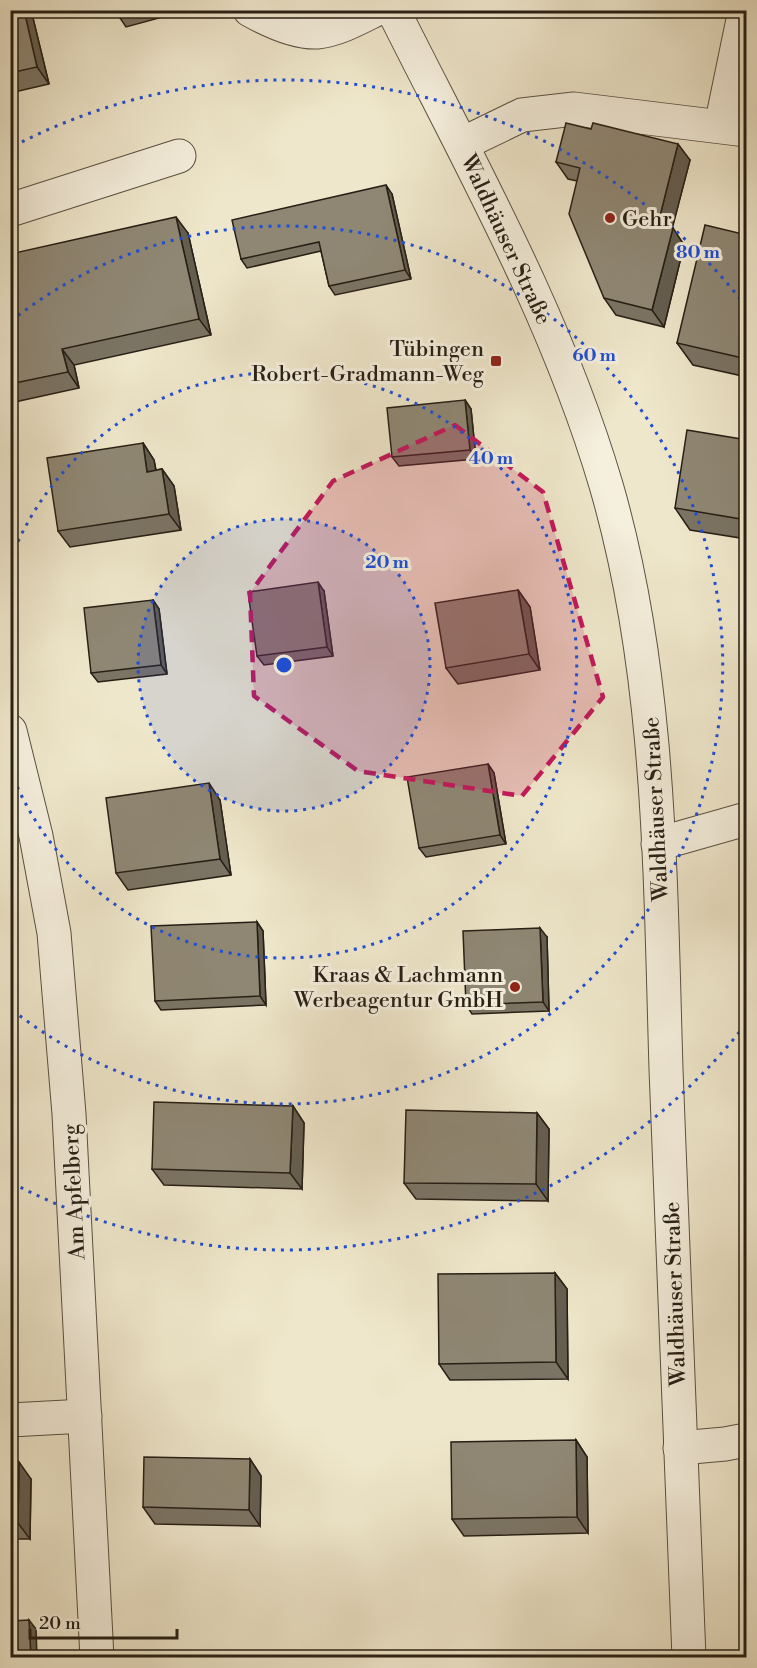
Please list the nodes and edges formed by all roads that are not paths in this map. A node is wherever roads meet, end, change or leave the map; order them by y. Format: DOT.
graph roads {
  1 [pos="250,10"];
  2 [pos="375,10"];
  3 [pos="393,10"];
  4 [pos="745,10"];
  5 [pos="734,128"];
  6 [pos="462,144"];
  7 [pos="179,156"];
  8 [pos="10,210"];
  9 [pos="10,731"];
  10 [pos="747,819"];
  11 [pos="658,844"];
  12 [pos="85,1416"];
  13 [pos="10,1420"];
  14 [pos="747,1440"];
  15 [pos="680,1448"];
  16 [pos="97,1658"];
  17 [pos="689,1658"];
  1 -- 2 [label="street"];
  3 -- 6 [label="street, Waldhäuser Straße"];
  4 -- 5 [label="street"];
  5 -- 6 [label="street"];
  6 -- 11 [label="street, Waldhäuser Straße"];
  7 -- 8 [label="street"];
  9 -- 12 [label="street, Am Apfelberg"];
  10 -- 11 [label="street"];
  11 -- 15 [label="street, Waldhäuser Straße"];
  12 -- 13 [label="street"];
  12 -- 16 [label="street, Am Apfelberg"];
  14 -- 15 [label="street"];
  15 -- 17 [label="street, Waldhäuser Straße"];
}
